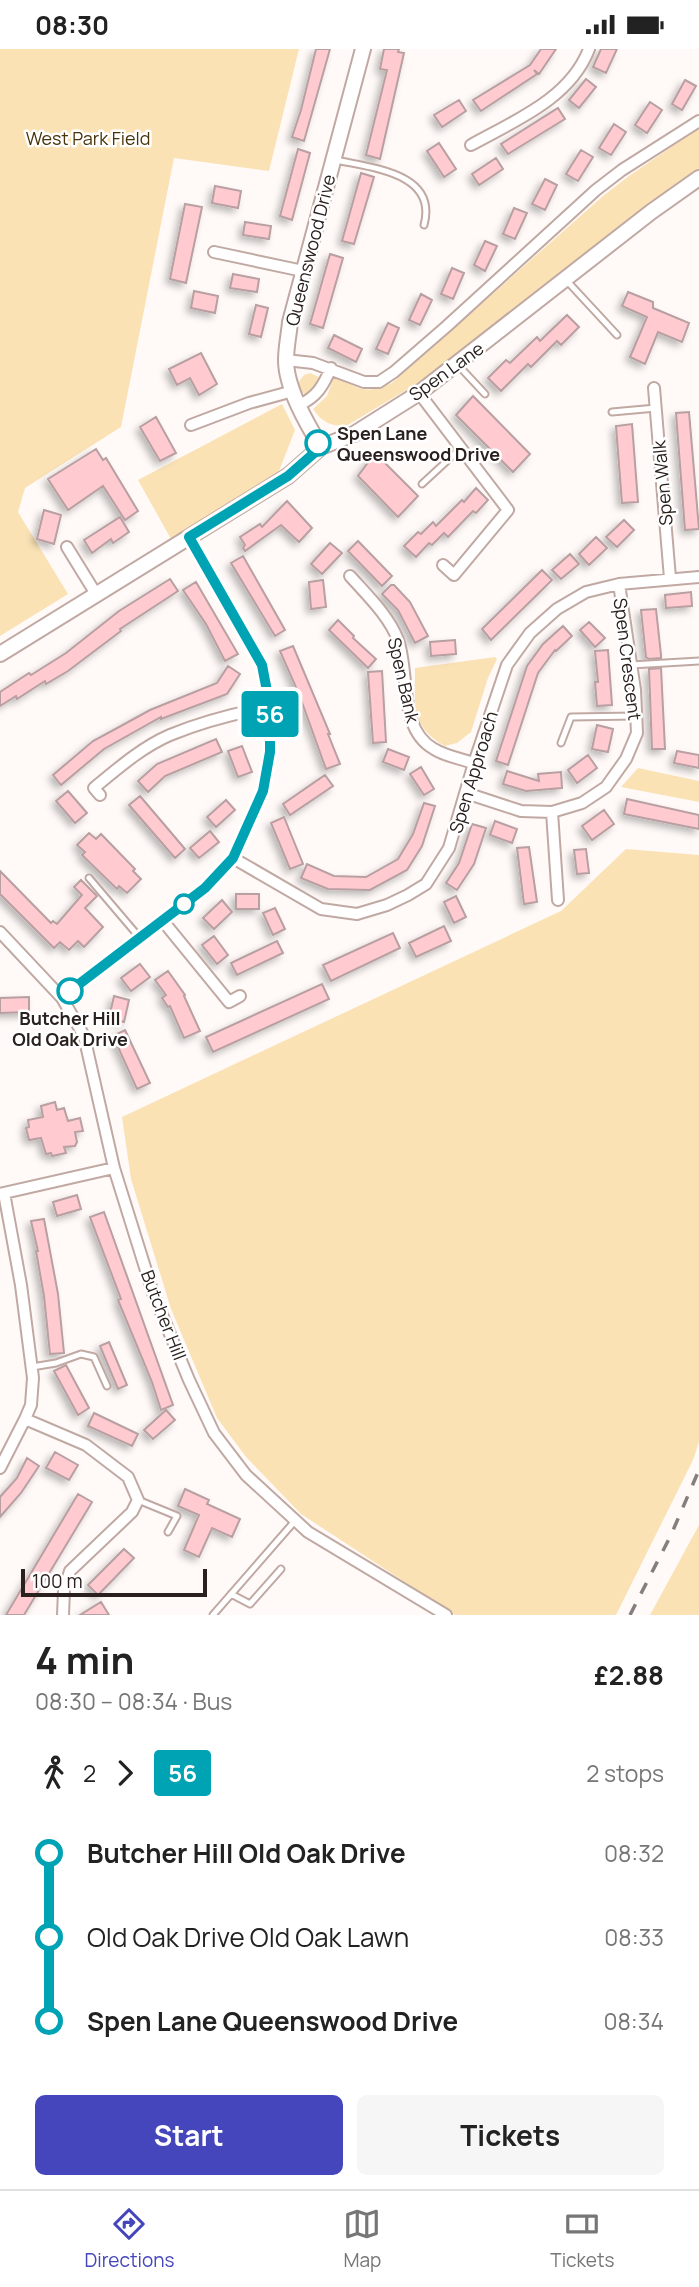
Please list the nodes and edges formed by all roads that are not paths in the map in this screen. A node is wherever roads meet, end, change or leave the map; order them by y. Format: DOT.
graph roads {
  1 [pos="363,49"];
  2 [pos="589,49"];
  3 [pos="699,121"];
  4 [pos="471,145"];
  5 [pos="333,159"];
  6 [pos="699,178"];
  7 [pos="424,225"];
  8 [pos="214,252"];
  9 [pos="303,271"];
  10 [pos="565,279"];
  11 [pos="617,335"];
  12 [pos="286,360"];
  13 [pos="458,365"];
  14 [pos="331,368"];
  15 [pos="654,388"];
  16 [pos="419,393"];
  17 [pos="485,394"];
  18 [pos="296,398"];
  19 [pos="656,408"];
  20 [pos="611,412"];
  21 [pos="191,425"];
  22 [pos="321,447"];
  23 [pos="461,448"];
  24 [pos="422,484"];
  25 [pos="189,537"];
  26 [pos="67,547"];
  27 [pos="443,565"];
  28 [pos="350,576"];
  29 [pos="699,577"];
  30 [pos="670,578"];
  31 [pos="619,584"];
  32 [pos="96,594"];
  33 [pos="0,654"];
  34 [pos="699,661"];
  35 [pos="631,665"];
  36 [pos="270,707"];
  37 [pos="636,716"];
  38 [pos="561,743"];
  39 [pos="474,763"];
  40 [pos="466,793"];
  41 [pos="100,795"];
  42 [pos="552,812"];
  43 [pos="233,858"];
  44 [pos="89,878"];
  45 [pos="558,900"];
  46 [pos="163,921"];
  47 [pos="0,932"];
  48 [pos="140,938"];
  49 [pos="62,998"];
  50 [pos="218,1009"];
  51 [pos="114,1168"];
  52 [pos="2,1193"];
  53 [pos="32,1367"];
  54 [pos="107,1386"];
  55 [pos="26,1419"];
  56 [pos="2,1461"];
  57 [pos="138,1500"];
  58 [pos="294,1522"];
  59 [pos="168,1532"];
  60 [pos="281,1569"];
  61 [pos="232,1594"];
  62 [pos="439,1613"];
  63 [pos="63,1615"];
  64 [pos="213,1615"];
  1 -- 5 [label="street, Queenswood Drive"];
  2 -- 4 [label="street"];
  3 -- 14 [label="street, Spen Lane"];
  5 -- 7 [label="lane"];
  5 -- 9 [label="street, Queenswood Drive"];
  6 -- 10 [label="street, Spen Lane"];
  8 -- 9 [label="street"];
  9 -- 12 [label="street, Queenswood Drive"];
  10 -- 11 [label="lane"];
  10 -- 13 [label="street, Spen Lane"];
  12 -- 14 [label="street, Spen Lane"];
  12 -- 18 [label="street, Queenswood Drive"];
  13 -- 16 [label="street, Spen Lane"];
  13 -- 17 [label="lane"];
  14 -- 18 [label="street"];
  15 -- 19 [label="street, Spen Walk"];
  16 -- 22 [label="street, Spen Lane"];
  16 -- 23 [label="street"];
  18 -- 21 [label="street"];
  18 -- 22 [label="street, Queenswood Drive"];
  19 -- 20 [label="lane"];
  19 -- 30 [label="street, Spen Walk"];
  22 -- 25 [label="street, Spen Lane"];
  23 -- 24 [label="lane"];
  23 -- 27 [label="street"];
  25 -- 32 [label="street, Spen Lane"];
  25 -- 36 [label="street"];
  26 -- 32 [label="street"];
  28 -- 39 [label="street, Spen Bank"];
  29 -- 30 [label="street, Spen Approach"];
  30 -- 31 [label="street, Spen Approach"];
  31 -- 35 [label="street, Spen Crescent"];
  31 -- 39 [label="street, Spen Approach"];
  32 -- 33 [label="street, Spen Lane"];
  34 -- 35 [label="lane"];
  35 -- 37 [label="street, Spen Crescent"];
  36 -- 41 [label="street"];
  36 -- 43 [label="street"];
  37 -- 38 [label="lane"];
  37 -- 42 [label="street, Spen Crescent"];
  39 -- 40 [label="street, Spen Approach"];
  40 -- 42 [label="street, Spen Crescent"];
  40 -- 43 [label="street, Spen Approach"];
  42 -- 45 [label="street"];
  43 -- 46 [label="street"];
  44 -- 48 [label="lane"];
  46 -- 48 [label="street"];
  46 -- 50 [label="street"];
  47 -- 49 [label="street, Butcher Hill"];
  48 -- 49 [label="street"];
  49 -- 51 [label="street, Butcher Hill"];
  51 -- 52 [label="street"];
  51 -- 58 [label="street, Butcher Hill"];
  52 -- 53 [label="street"];
  53 -- 54 [label="lane"];
  53 -- 55 [label="street"];
  55 -- 56 [label="street"];
  55 -- 57 [label="street"];
  57 -- 59 [label="lane"];
  57 -- 63 [label="street"];
  58 -- 61 [label="lane"];
  58 -- 62 [label="street, Butcher Hill"];
  60 -- 61 [label="lane"];
  61 -- 64 [label="lane"];
}
